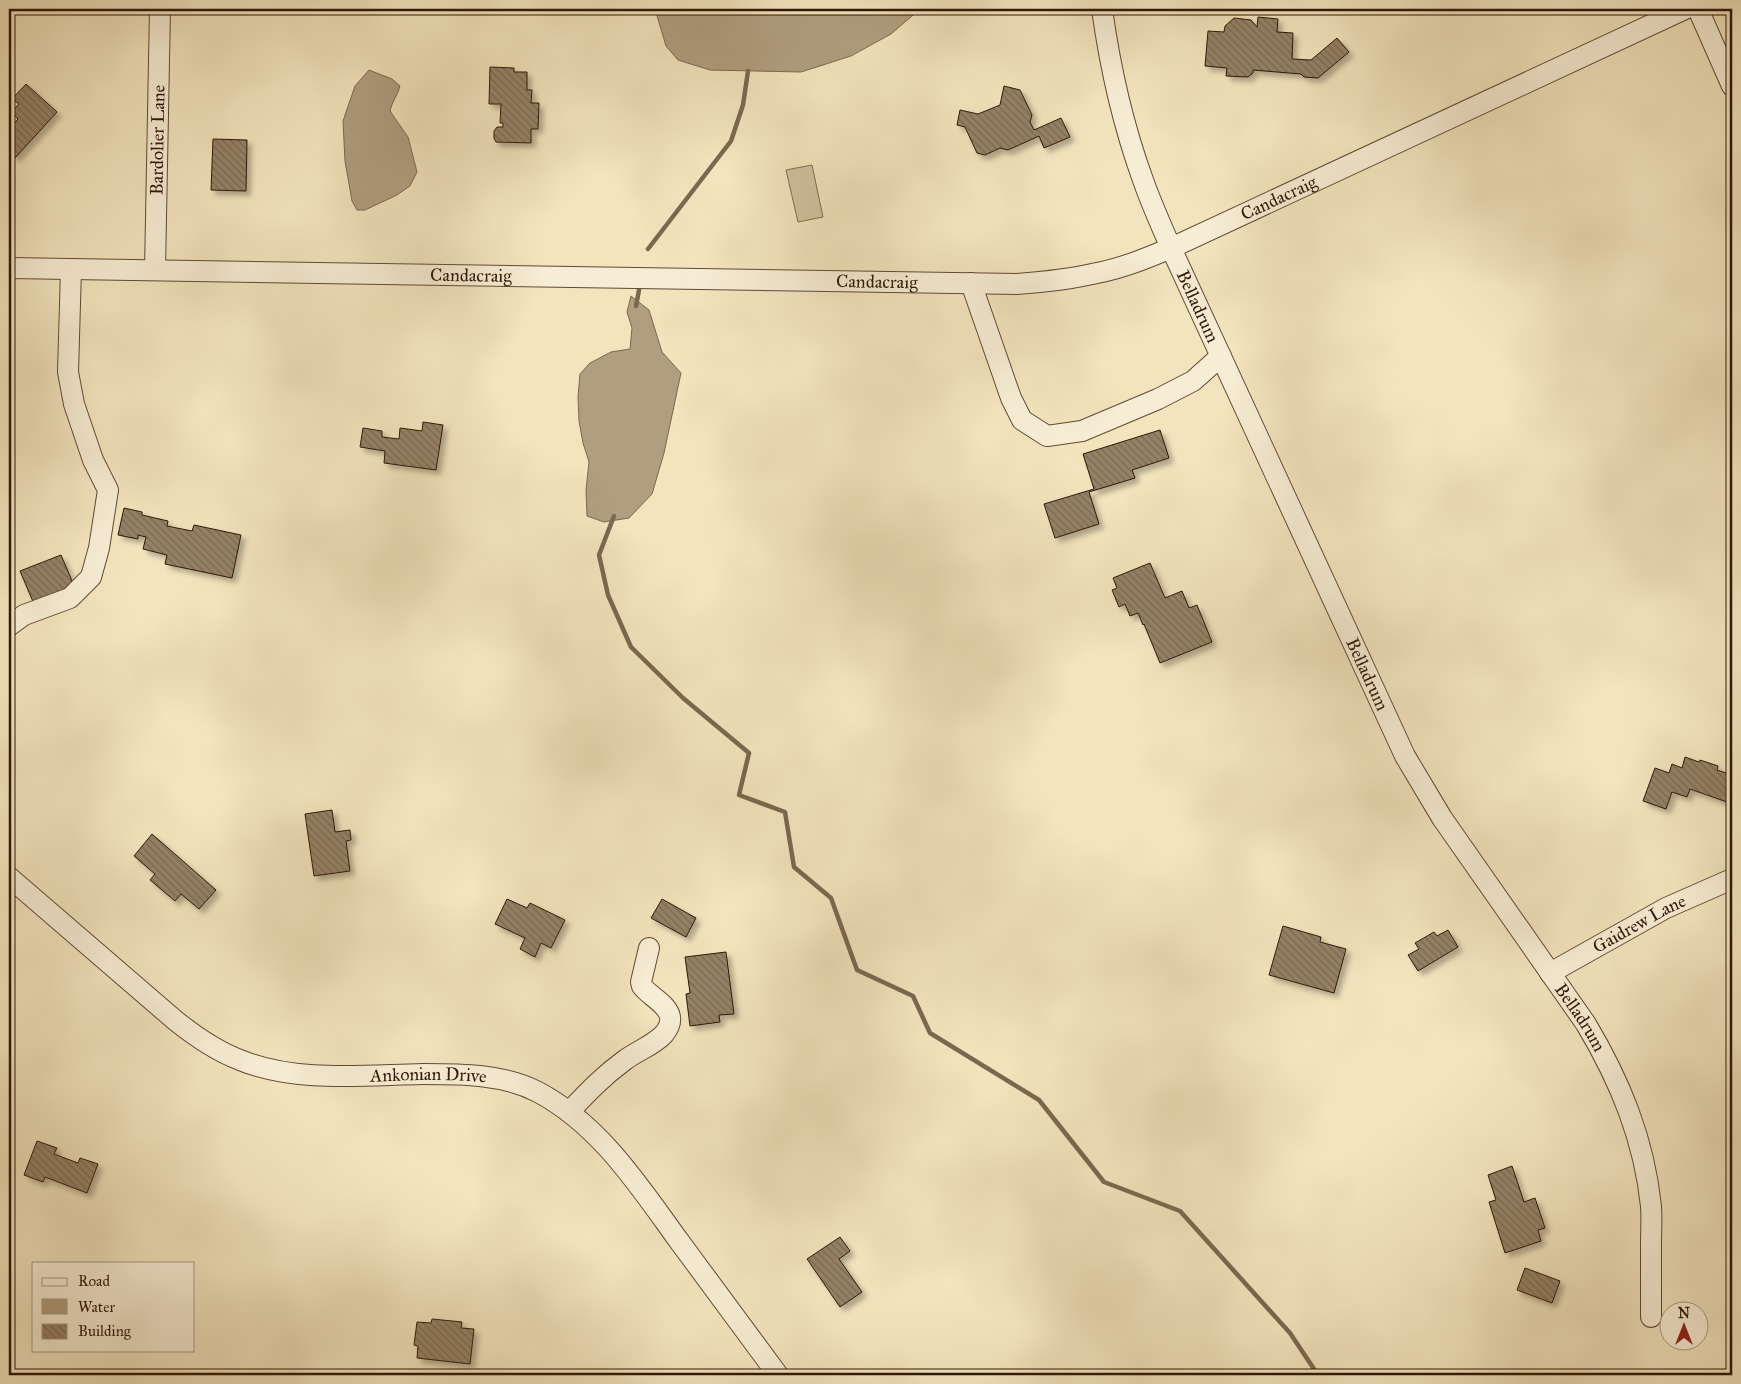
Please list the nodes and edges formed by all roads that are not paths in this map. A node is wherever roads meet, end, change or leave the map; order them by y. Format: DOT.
graph roads {
  1 [pos="160,9"];
  2 [pos="1102,9"];
  3 [pos="1685,9"];
  4 [pos="1698,9"];
  5 [pos="1732,86"];
  6 [pos="1171,248"];
  7 [pos="9,268"];
  8 [pos="70,269"];
  9 [pos="155,270"];
  10 [pos="971,283"];
  11 [pos="1221,356"];
  12 [pos="9,626"];
  13 [pos="9,877"];
  14 [pos="1732,879"];
  15 [pos="649,948"];
  16 [pos="1550,973"];
  17 [pos="569,1112"];
  18 [pos="1651,1317"];
  19 [pos="778,1375"];
  1 -- 9 [label="street, Bardolier Lane"];
  2 -- 6 [label="street, Belladrum"];
  3 -- 6 [label="street, Candacraig"];
  4 -- 5 [label="street"];
  6 -- 10 [label="street, Candacraig"];
  6 -- 11 [label="street, Belladrum"];
  7 -- 8 [label="street, Candacraig"];
  8 -- 9 [label="street, Candacraig"];
  8 -- 12 [label="street"];
  9 -- 10 [label="street, Candacraig"];
  10 -- 11 [label="street"];
  11 -- 16 [label="street, Belladrum"];
  13 -- 17 [label="street, Ankonian Drive"];
  14 -- 16 [label="street, Gaidrew Lane"];
  15 -- 17 [label="street"];
  16 -- 18 [label="street, Belladrum"];
  17 -- 19 [label="street, Ankonian Drive"];
}
